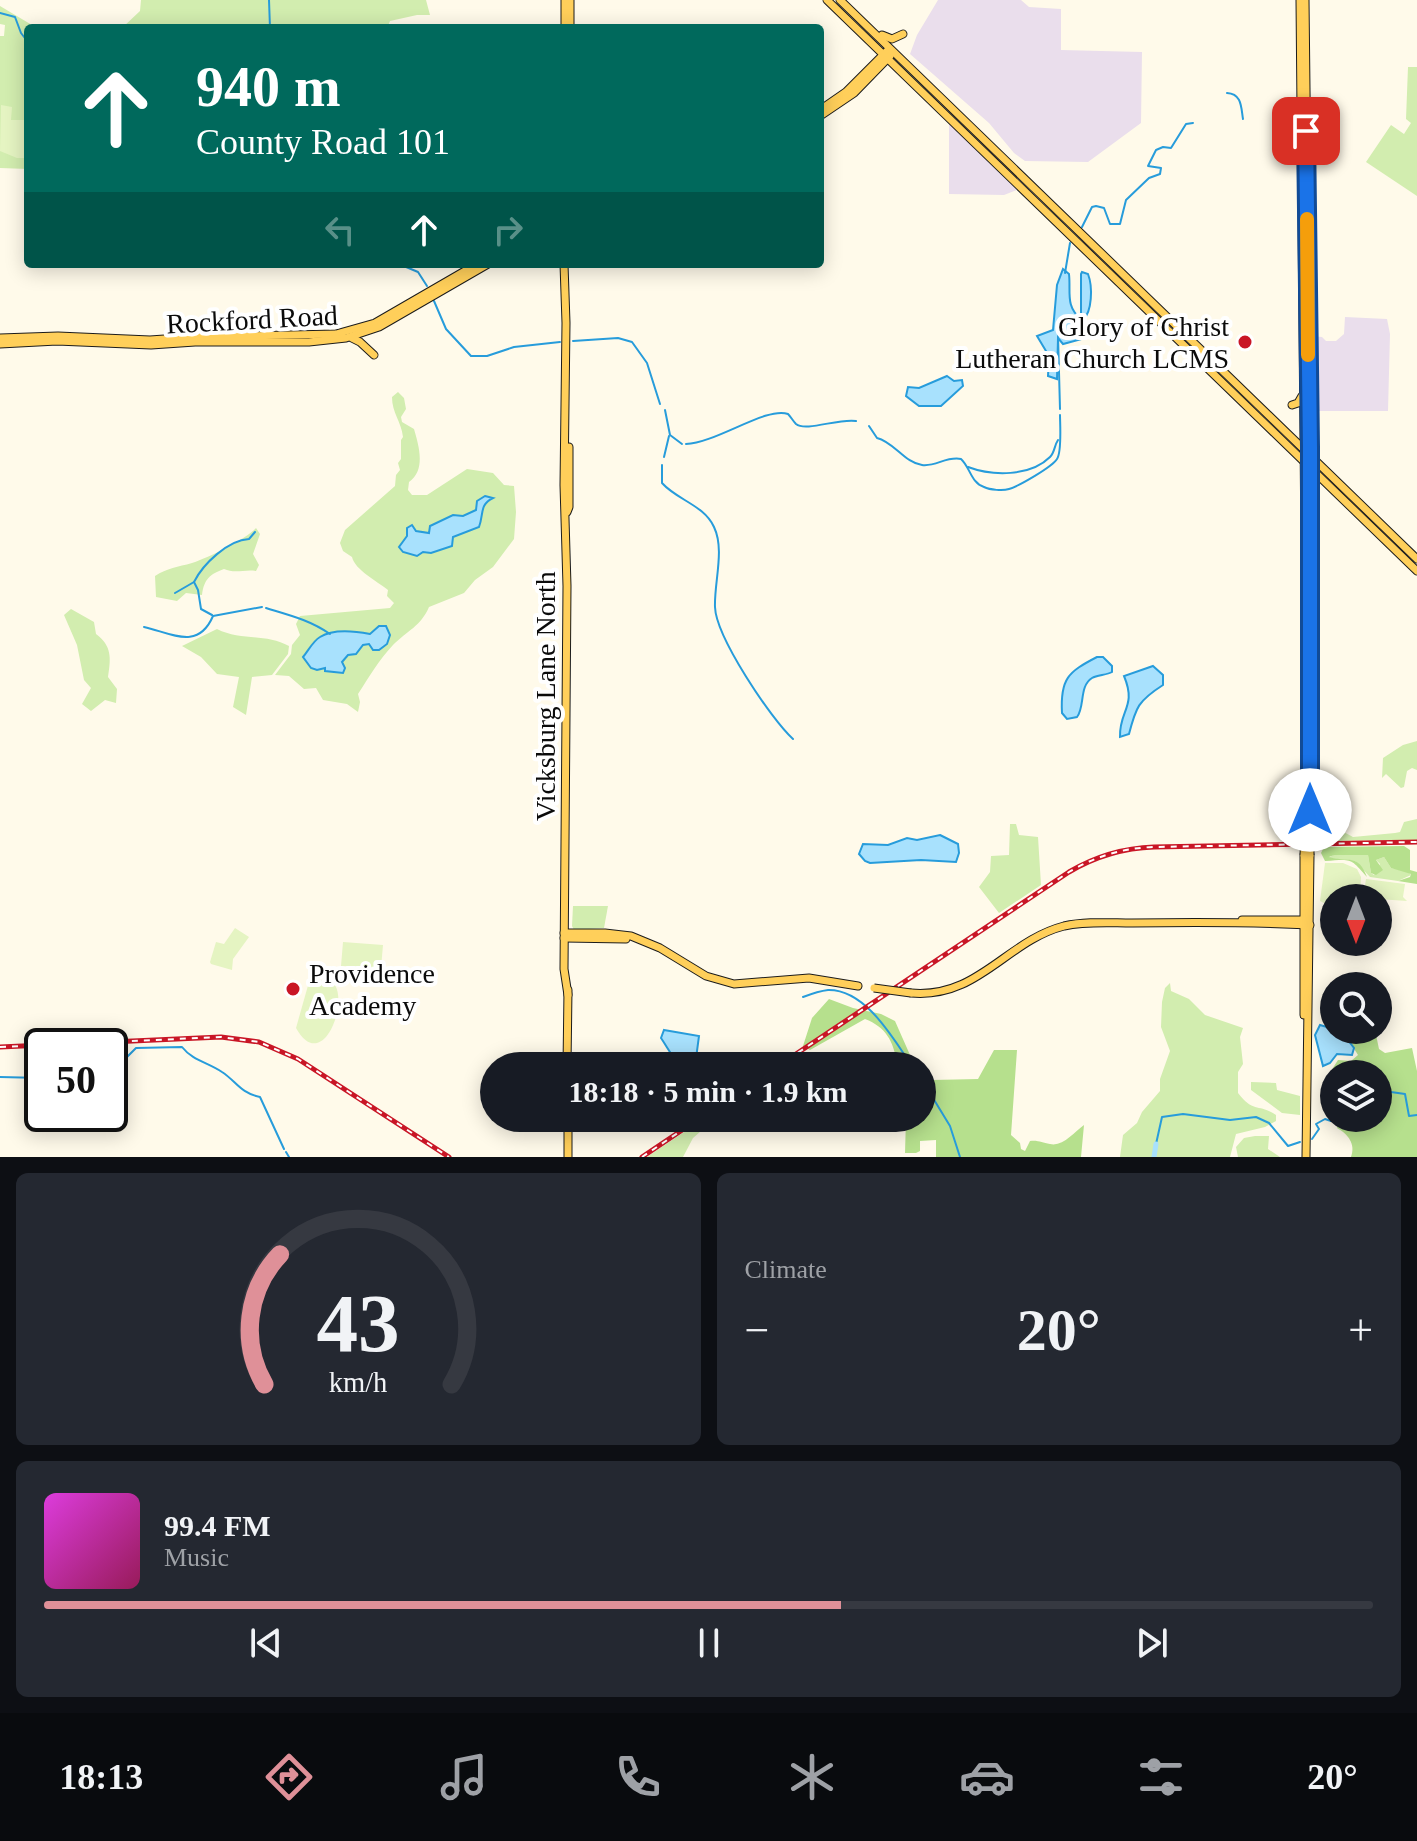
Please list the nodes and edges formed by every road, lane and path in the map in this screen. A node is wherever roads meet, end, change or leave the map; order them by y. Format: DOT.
graph roads {
  1 [pos="568,0"];
  2 [pos="827,0"];
  3 [pos="840,0"];
  4 [pos="1302,0"];
  5 [pos="856,14"];
  6 [pos="567,24"];
  7 [pos="903,34"];
  8 [pos="889,53"];
  9 [pos="866,80"];
  10 [pos="916,85"];
  11 [pos="824,110"];
  12 [pos="824,111"];
  13 [pos="470,268"];
  14 [pos="481,268"];
  15 [pos="566,268"];
  16 [pos="346,338"];
  17 [pos="0,341"];
  18 [pos="374,355"];
  19 [pos="1303,393"];
  20 [pos="1292,405"];
  21 [pos="1303,424"];
  22 [pos="1286,432"];
  23 [pos="1307,458"];
  24 [pos="1345,501"];
  25 [pos="1310,513"];
  26 [pos="1417,559"];
  27 [pos="1417,571"];
  28 [pos="1307,834"];
  29 [pos="1307,923"];
  30 [pos="567,936"];
  31 [pos="567,1052"];
  32 [pos="568,1132"];
  33 [pos="568,1157"];
  34 [pos="1306,1157"];
  1 -- 6 [label="main road"];
  2 -- 8 [label="main road"];
  3 -- 5 [label="main road"];
  4 -- 19 [label="main road"];
  4 -- 23 [label="main road"];
  5 -- 7 [label="main road"];
  5 -- 8 [label="main road"];
  8 -- 9 [label="main road"];
  8 -- 10 [label="main road"];
  8 -- 11 [label="main road"];
  8 -- 22 [label="main road"];
  9 -- 10 [label="main road"];
  9 -- 12 [label="main road"];
  10 -- 23 [label="main road"];
  13 -- 17 [label="main road, Rockford Road"];
  14 -- 16 [label="main road, Rockford Road"];
  15 -- 30 [label="main road, Vicksburg Lane North"];
  16 -- 17 [label="main road, Rockford Road"];
  16 -- 18 [label="main road"];
  19 -- 20 [label="main road"];
  19 -- 21 [label="main road"];
  21 -- 22 [label="main road"];
  21 -- 23 [label="main road"];
  22 -- 23 [label="main road"];
  23 -- 24 [label="main road"];
  23 -- 25 [label="main road"];
  23 -- 26 [label="main road"];
  23 -- 28 [label="main road"];
  24 -- 25 [label="main road"];
  24 -- 27 [label="main road"];
  25 -- 28 [label="main road"];
  28 -- 29 [label="main road, bridge"];
  29 -- 30 [label="main road, bridge"];
  29 -- 34 [label="main road"];
  30 -- 31 [label="main road, Vicksburg Lane North"];
  32 -- 33 [label="main road"];
}
